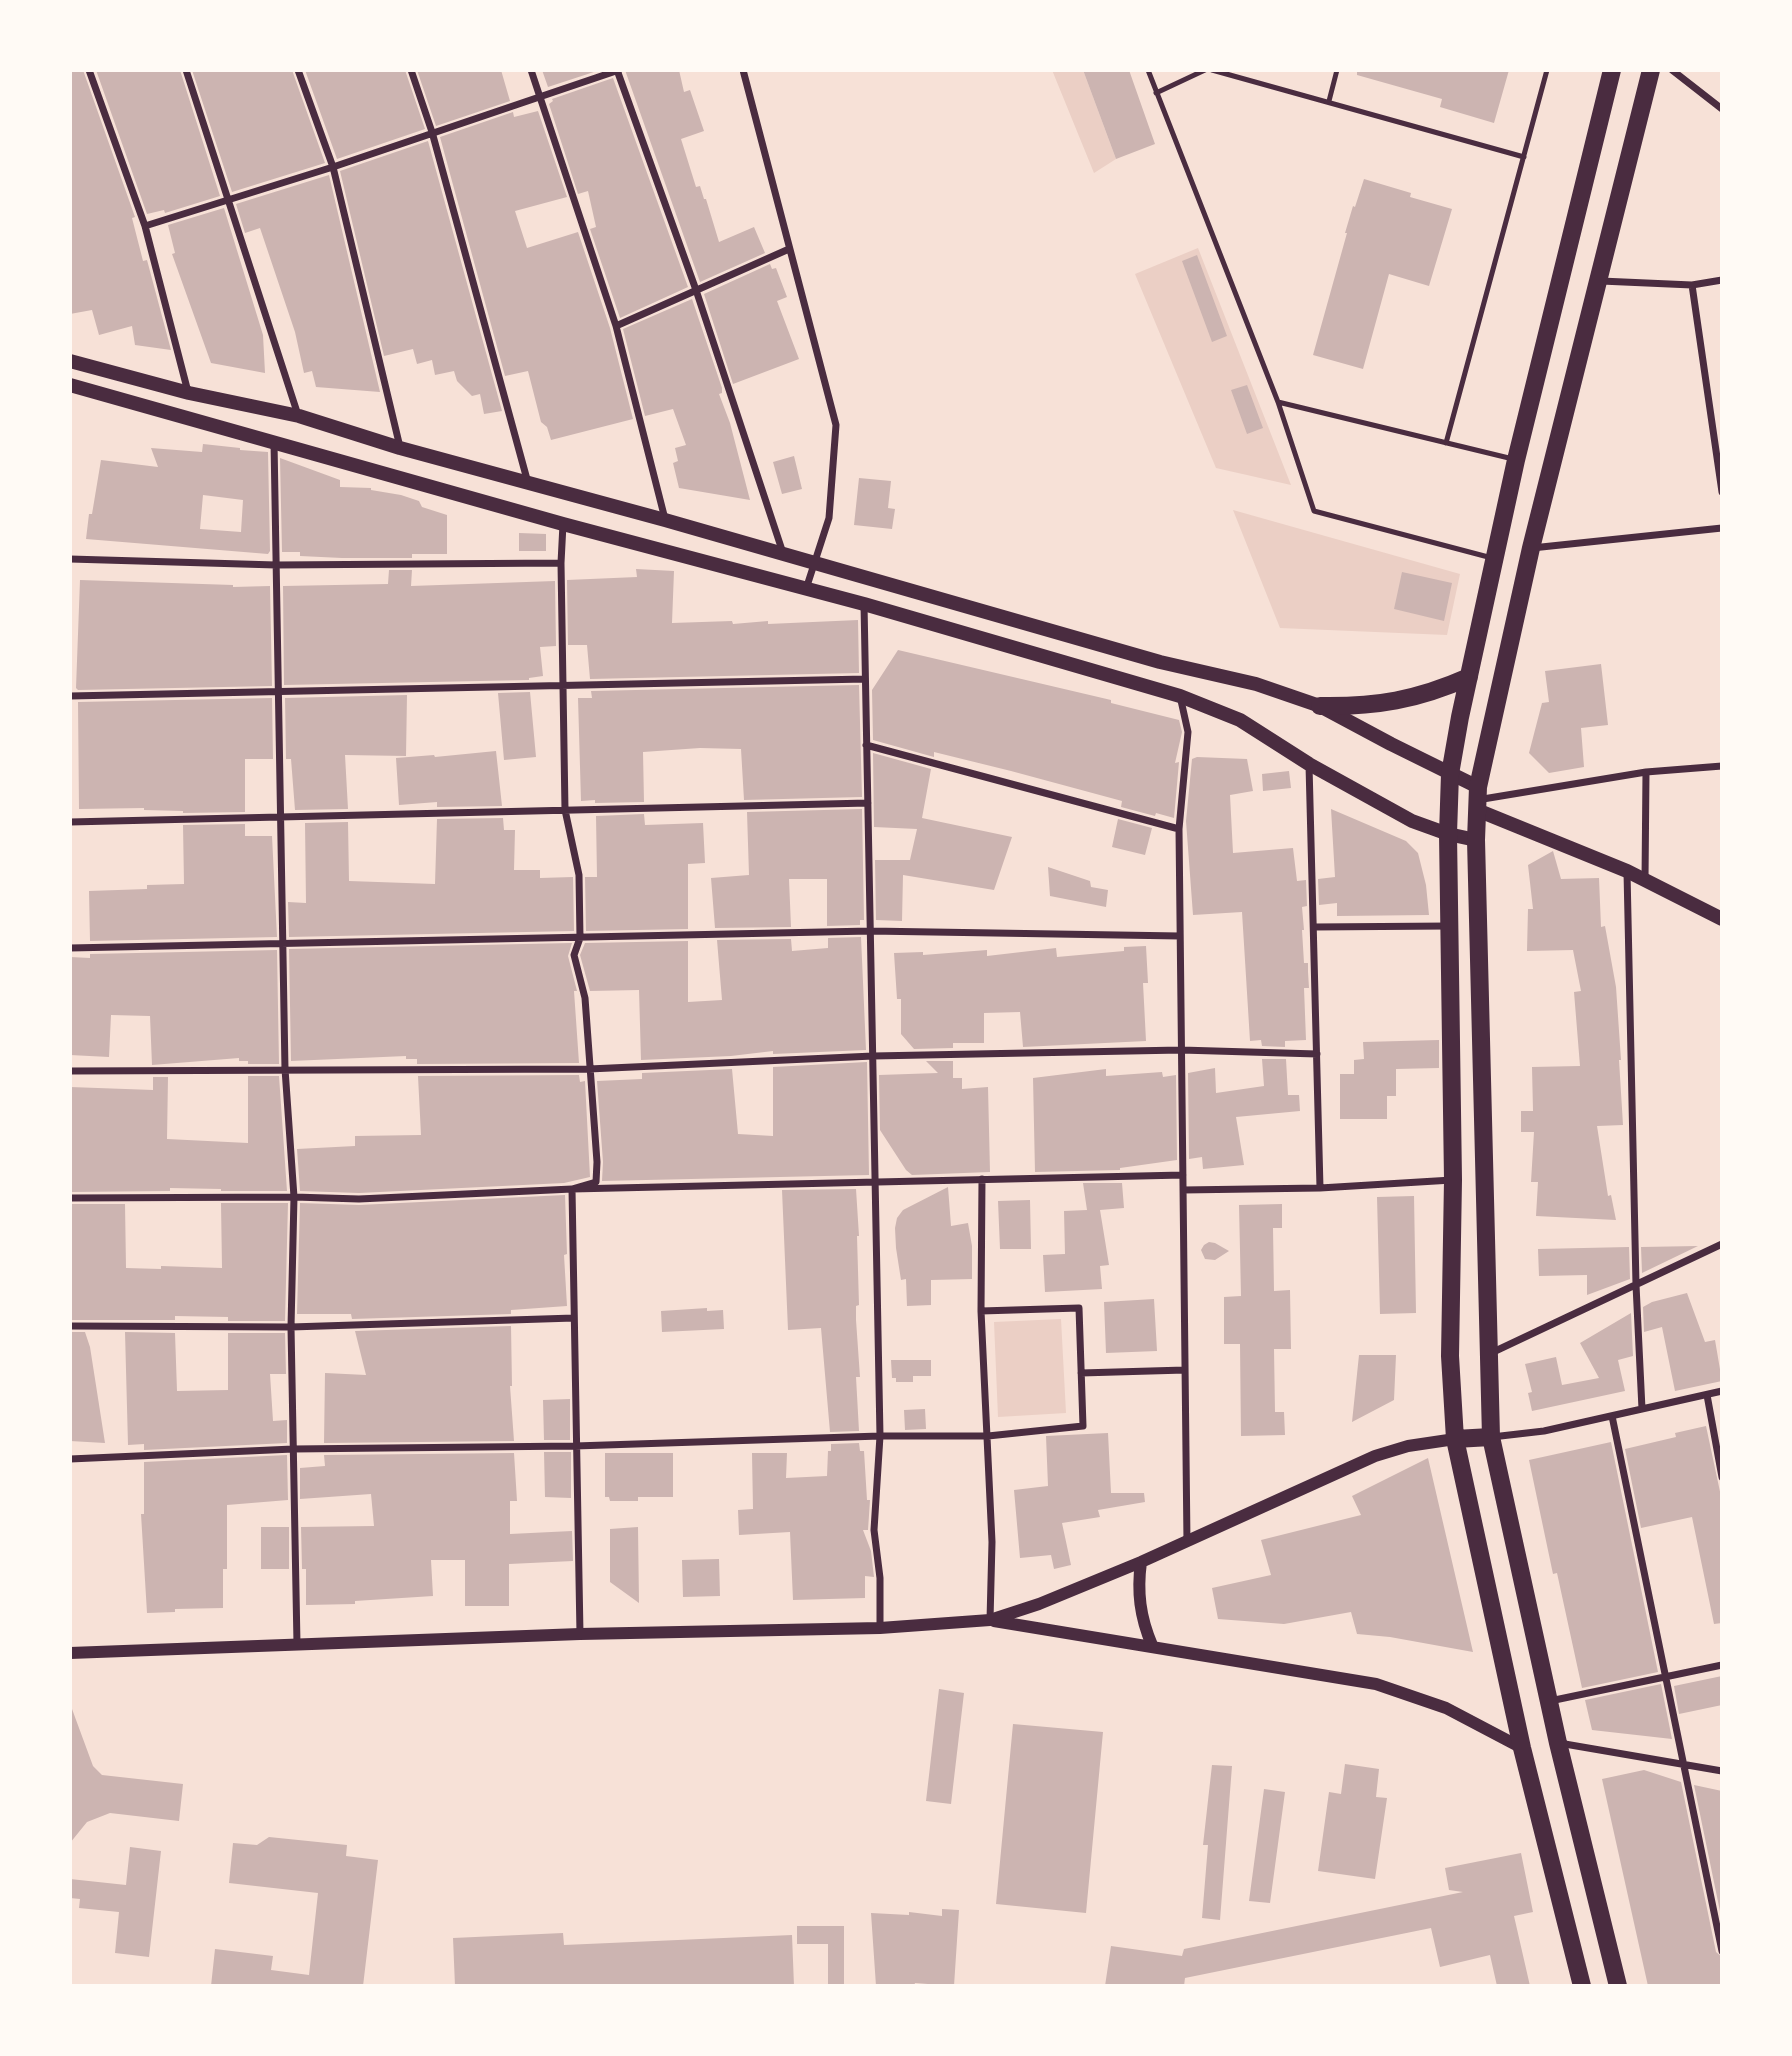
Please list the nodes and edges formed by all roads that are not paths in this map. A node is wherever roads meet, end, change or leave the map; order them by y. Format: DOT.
graph roads {
  1 [pos="89,70"];
  2 [pos="186,70"];
  3 [pos="298,70"];
  4 [pos="411,70"];
  5 [pos="531,70"];
  6 [pos="619,70"];
  7 [pos="743,70"];
  8 [pos="1148,70"];
  9 [pos="1205,70"];
  10 [pos="1212,70"];
  11 [pos="1337,70"];
  12 [pos="1547,70"];
  13 [pos="1612,70"];
  14 [pos="1651,70"];
  15 [pos="1672,70"];
  16 [pos="1156,93"];
  17 [pos="541,96"];
  18 [pos="1329,101"];
  19 [pos="1722,110"];
  20 [pos="432,132"];
  21 [pos="1524,156"];
  22 [pos="333,167"];
  23 [pos="227,200"];
  24 [pos="145,226"];
  25 [pos="789,249"];
  26 [pos="1722,280"];
  27 [pos="1599,281"];
  28 [pos="1692,285"];
  29 [pos="696,290"];
  30 [pos="616,326"];
  31 [pos="70,361"];
  32 [pos="70,385"];
  33 [pos="189,393"];
  34 [pos="1278,402"];
  35 [pos="299,416"];
  36 [pos="274,441"];
  37 [pos="1446,443"];
  38 [pos="400,448"];
  39 [pos="1516,460"];
  40 [pos="528,484"];
  41 [pos="1722,492"];
  42 [pos="665,520"];
  43 [pos="563,524"];
  44 [pos="1722,528"];
  45 [pos="1531,548"];
  46 [pos="783,554"];
  47 [pos="70,558"];
  48 [pos="1495,558"];
  49 [pos="561,563"];
  50 [pos="815,564"];
  51 [pos="276,565"];
  52 [pos="806,589"];
  53 [pos="864,604"];
  54 [pos="1469,677"];
  55 [pos="865,679"];
  56 [pos="563,686"];
  57 [pos="278,692"];
  58 [pos="70,696"];
  59 [pos="1180,696"];
  60 [pos="1320,706"];
  61 [pos="866,745"];
  62 [pos="1309,764"];
  63 [pos="1722,766"];
  64 [pos="1646,772"];
  65 [pos="1450,774"];
  66 [pos="1477,799"];
  67 [pos="868,803"];
  68 [pos="565,810"];
  69 [pos="281,817"];
  70 [pos="70,821"];
  71 [pos="1179,829"];
  72 [pos="1448,834"];
  73 [pos="1476,840"];
  74 [pos="1627,871"];
  75 [pos="1645,881"];
  76 [pos="1722,919"];
  77 [pos="1448,926"];
  78 [pos="1314,927"];
  79 [pos="870,931"];
  80 [pos="1180,936"];
  81 [pos="580,938"];
  82 [pos="283,944"];
  83 [pos="70,948"];
  84 [pos="1181,1050"];
  85 [pos="1317,1054"];
  86 [pos="873,1056"];
  87 [pos="285,1069"];
  88 [pos="589,1069"];
  89 [pos="70,1071"];
  90 [pos="1183,1175"];
  91 [pos="982,1179"];
  92 [pos="1453,1180"];
  93 [pos="875,1181"];
  94 [pos="1320,1188"];
  95 [pos="572,1189"];
  96 [pos="1183,1190"];
  97 [pos="294,1197"];
  98 [pos="70,1198"];
  99 [pos="1722,1244"];
  100 [pos="1636,1285"];
  101 [pos="981,1311"];
  102 [pos="574,1318"];
  103 [pos="70,1326"];
  104 [pos="291,1327"];
  105 [pos="1489,1355"];
  106 [pos="1185,1370"];
  107 [pos="1081,1373"];
  108 [pos="1722,1391"];
  109 [pos="1707,1395"];
  110 [pos="1642,1409"];
  111 [pos="1612,1416"];
  112 [pos="880,1436"];
  113 [pos="988,1436"];
  114 [pos="1491,1437"];
  115 [pos="1455,1439"];
  116 [pos="575,1446"];
  117 [pos="293,1449"];
  118 [pos="70,1459"];
  119 [pos="1722,1477"];
  120 [pos="1187,1542"];
  121 [pos="1140,1562"];
  122 [pos="990,1620"];
  123 [pos="880,1628"];
  124 [pos="580,1634"];
  125 [pos="297,1644"];
  126 [pos="1152,1645"];
  127 [pos="70,1653"];
  128 [pos="1722,1665"];
  129 [pos="1666,1676"];
  130 [pos="1549,1701"];
  131 [pos="1558,1743"];
  132 [pos="1522,1748"];
  133 [pos="1684,1764"];
  134 [pos="1722,1771"];
  135 [pos="1722,1951"];
  136 [pos="1582,1986"];
  137 [pos="1618,1986"];
  1 -- 24 [label="street"];
  2 -- 23 [label="street"];
  3 -- 22 [label="street"];
  4 -- 20 [label="street"];
  5 -- 17 [label="street"];
  6 -- 17 [label="street"];
  6 -- 29 [label="street"];
  7 -- 25 [label="street"];
  8 -- 16 [label="lane"];
  9 -- 16 [label="lane"];
  10 -- 18 [label="lane"];
  11 -- 18 [label="lane"];
  12 -- 21 [label="lane"];
  13 -- 39 [label="main road"];
  14 -- 27 [label="main road"];
  15 -- 19 [label="street"];
  16 -- 34 [label="lane"];
  17 -- 20 [label="street"];
  17 -- 30 [label="street"];
  18 -- 21 [label="lane"];
  20 -- 22 [label="street"];
  20 -- 40 [label="street"];
  21 -- 37 [label="lane"];
  22 -- 23 [label="street"];
  22 -- 38 [label="street"];
  23 -- 24 [label="street"];
  23 -- 35 [label="street"];
  24 -- 33 [label="street"];
  25 -- 29 [label="street"];
  25 -- 50 [label="street"];
  26 -- 28 [label="street"];
  27 -- 28 [label="street"];
  27 -- 45 [label="main road"];
  28 -- 41 [label="street"];
  29 -- 30 [label="street"];
  29 -- 46 [label="street"];
  30 -- 42 [label="street"];
  31 -- 33 [label="main road"];
  32 -- 36 [label="main road"];
  33 -- 35 [label="main road"];
  34 -- 37 [label="lane"];
  34 -- 48 [label="lane"];
  35 -- 38 [label="main road"];
  36 -- 43 [label="main road"];
  36 -- 51 [label="street"];
  37 -- 39 [label="lane"];
  38 -- 40 [label="main road"];
  39 -- 48 [label="main road"];
  40 -- 42 [label="main road"];
  42 -- 46 [label="main road"];
  43 -- 49 [label="street"];
  43 -- 52 [label="main road"];
  44 -- 45 [label="street"];
  45 -- 66 [label="main road"];
  46 -- 50 [label="main road"];
  47 -- 51 [label="street"];
  48 -- 54 [label="main road"];
  49 -- 51 [label="street"];
  49 -- 56 [label="street"];
  50 -- 52 [label="street"];
  50 -- 60 [label="main road"];
  51 -- 57 [label="street"];
  52 -- 53 [label="main road"];
  53 -- 55 [label="street"];
  53 -- 59 [label="main road"];
  54 -- 60 [label="main road"];
  54 -- 65 [label="main road"];
  55 -- 56 [label="street"];
  55 -- 61 [label="street"];
  56 -- 57 [label="street"];
  56 -- 68 [label="street"];
  57 -- 58 [label="street"];
  57 -- 69 [label="street"];
  59 -- 62 [label="main road"];
  59 -- 71 [label="street"];
  60 -- 65 [label="main road"];
  61 -- 67 [label="street"];
  61 -- 71 [label="street"];
  62 -- 72 [label="main road"];
  62 -- 78 [label="street"];
  63 -- 64 [label="street"];
  64 -- 66 [label="street"];
  64 -- 75 [label="street"];
  65 -- 66 [label="main road"];
  65 -- 72 [label="main road"];
  66 -- 73 [label="main road"];
  66 -- 74 [label="main road"];
  67 -- 68 [label="street"];
  67 -- 79 [label="street"];
  68 -- 69 [label="street"];
  68 -- 81 [label="street"];
  69 -- 70 [label="street"];
  69 -- 82 [label="street"];
  71 -- 80 [label="street"];
  72 -- 73 [label="main road"];
  72 -- 77 [label="main road"];
  73 -- 105 [label="main road"];
  74 -- 75 [label="main road"];
  74 -- 100 [label="street"];
  75 -- 76 [label="main road"];
  77 -- 78 [label="street"];
  77 -- 92 [label="main road"];
  78 -- 85 [label="street"];
  79 -- 80 [label="street"];
  79 -- 81 [label="street"];
  79 -- 86 [label="street"];
  80 -- 84 [label="street"];
  81 -- 82 [label="street"];
  81 -- 88 [label="street"];
  82 -- 83 [label="street"];
  82 -- 87 [label="street"];
  84 -- 85 [label="street"];
  84 -- 86 [label="street"];
  84 -- 90 [label="street"];
  85 -- 94 [label="street"];
  86 -- 88 [label="street"];
  86 -- 93 [label="street"];
  87 -- 88 [label="street"];
  87 -- 89 [label="street"];
  87 -- 97 [label="street"];
  88 -- 95 [label="street"];
  90 -- 91 [label="street"];
  90 -- 96 [label="street"];
  91 -- 93 [label="street"];
  91 -- 101 [label="street"];
  92 -- 94 [label="street"];
  92 -- 115 [label="main road"];
  93 -- 95 [label="street"];
  93 -- 112 [label="street"];
  94 -- 96 [label="street"];
  95 -- 97 [label="street"];
  95 -- 102 [label="street"];
  96 -- 106 [label="street"];
  97 -- 98 [label="street"];
  97 -- 104 [label="street"];
  99 -- 100 [label="street"];
  100 -- 105 [label="street"];
  100 -- 110 [label="street"];
  101 -- 107 [label="street"];
  101 -- 113 [label="street"];
  102 -- 104 [label="street"];
  102 -- 116 [label="street"];
  103 -- 104 [label="street"];
  104 -- 117 [label="street"];
  105 -- 114 [label="main road"];
  106 -- 107 [label="street"];
  106 -- 120 [label="street"];
  107 -- 113 [label="street"];
  108 -- 109 [label="street"];
  109 -- 110 [label="street"];
  109 -- 119 [label="street"];
  110 -- 111 [label="street"];
  111 -- 114 [label="street"];
  111 -- 129 [label="street"];
  112 -- 113 [label="street"];
  112 -- 116 [label="street"];
  112 -- 123 [label="street"];
  113 -- 122 [label="street"];
  114 -- 115 [label="main road"];
  114 -- 130 [label="main road"];
  115 -- 120 [label="street"];
  115 -- 132 [label="main road"];
  116 -- 117 [label="street"];
  116 -- 124 [label="street"];
  117 -- 118 [label="street"];
  117 -- 125 [label="street"];
  120 -- 121 [label="street"];
  121 -- 122 [label="street"];
  121 -- 126 [label="street"];
  122 -- 123 [label="street"];
  122 -- 126 [label="street"];
  123 -- 124 [label="street"];
  124 -- 125 [label="street"];
  125 -- 127 [label="street"];
  126 -- 132 [label="street"];
  128 -- 129 [label="street"];
  129 -- 130 [label="street"];
  129 -- 133 [label="street"];
  130 -- 131 [label="main road"];
  131 -- 133 [label="street"];
  131 -- 137 [label="main road"];
  132 -- 136 [label="main road"];
  133 -- 134 [label="street"];
  133 -- 135 [label="street"];
}
